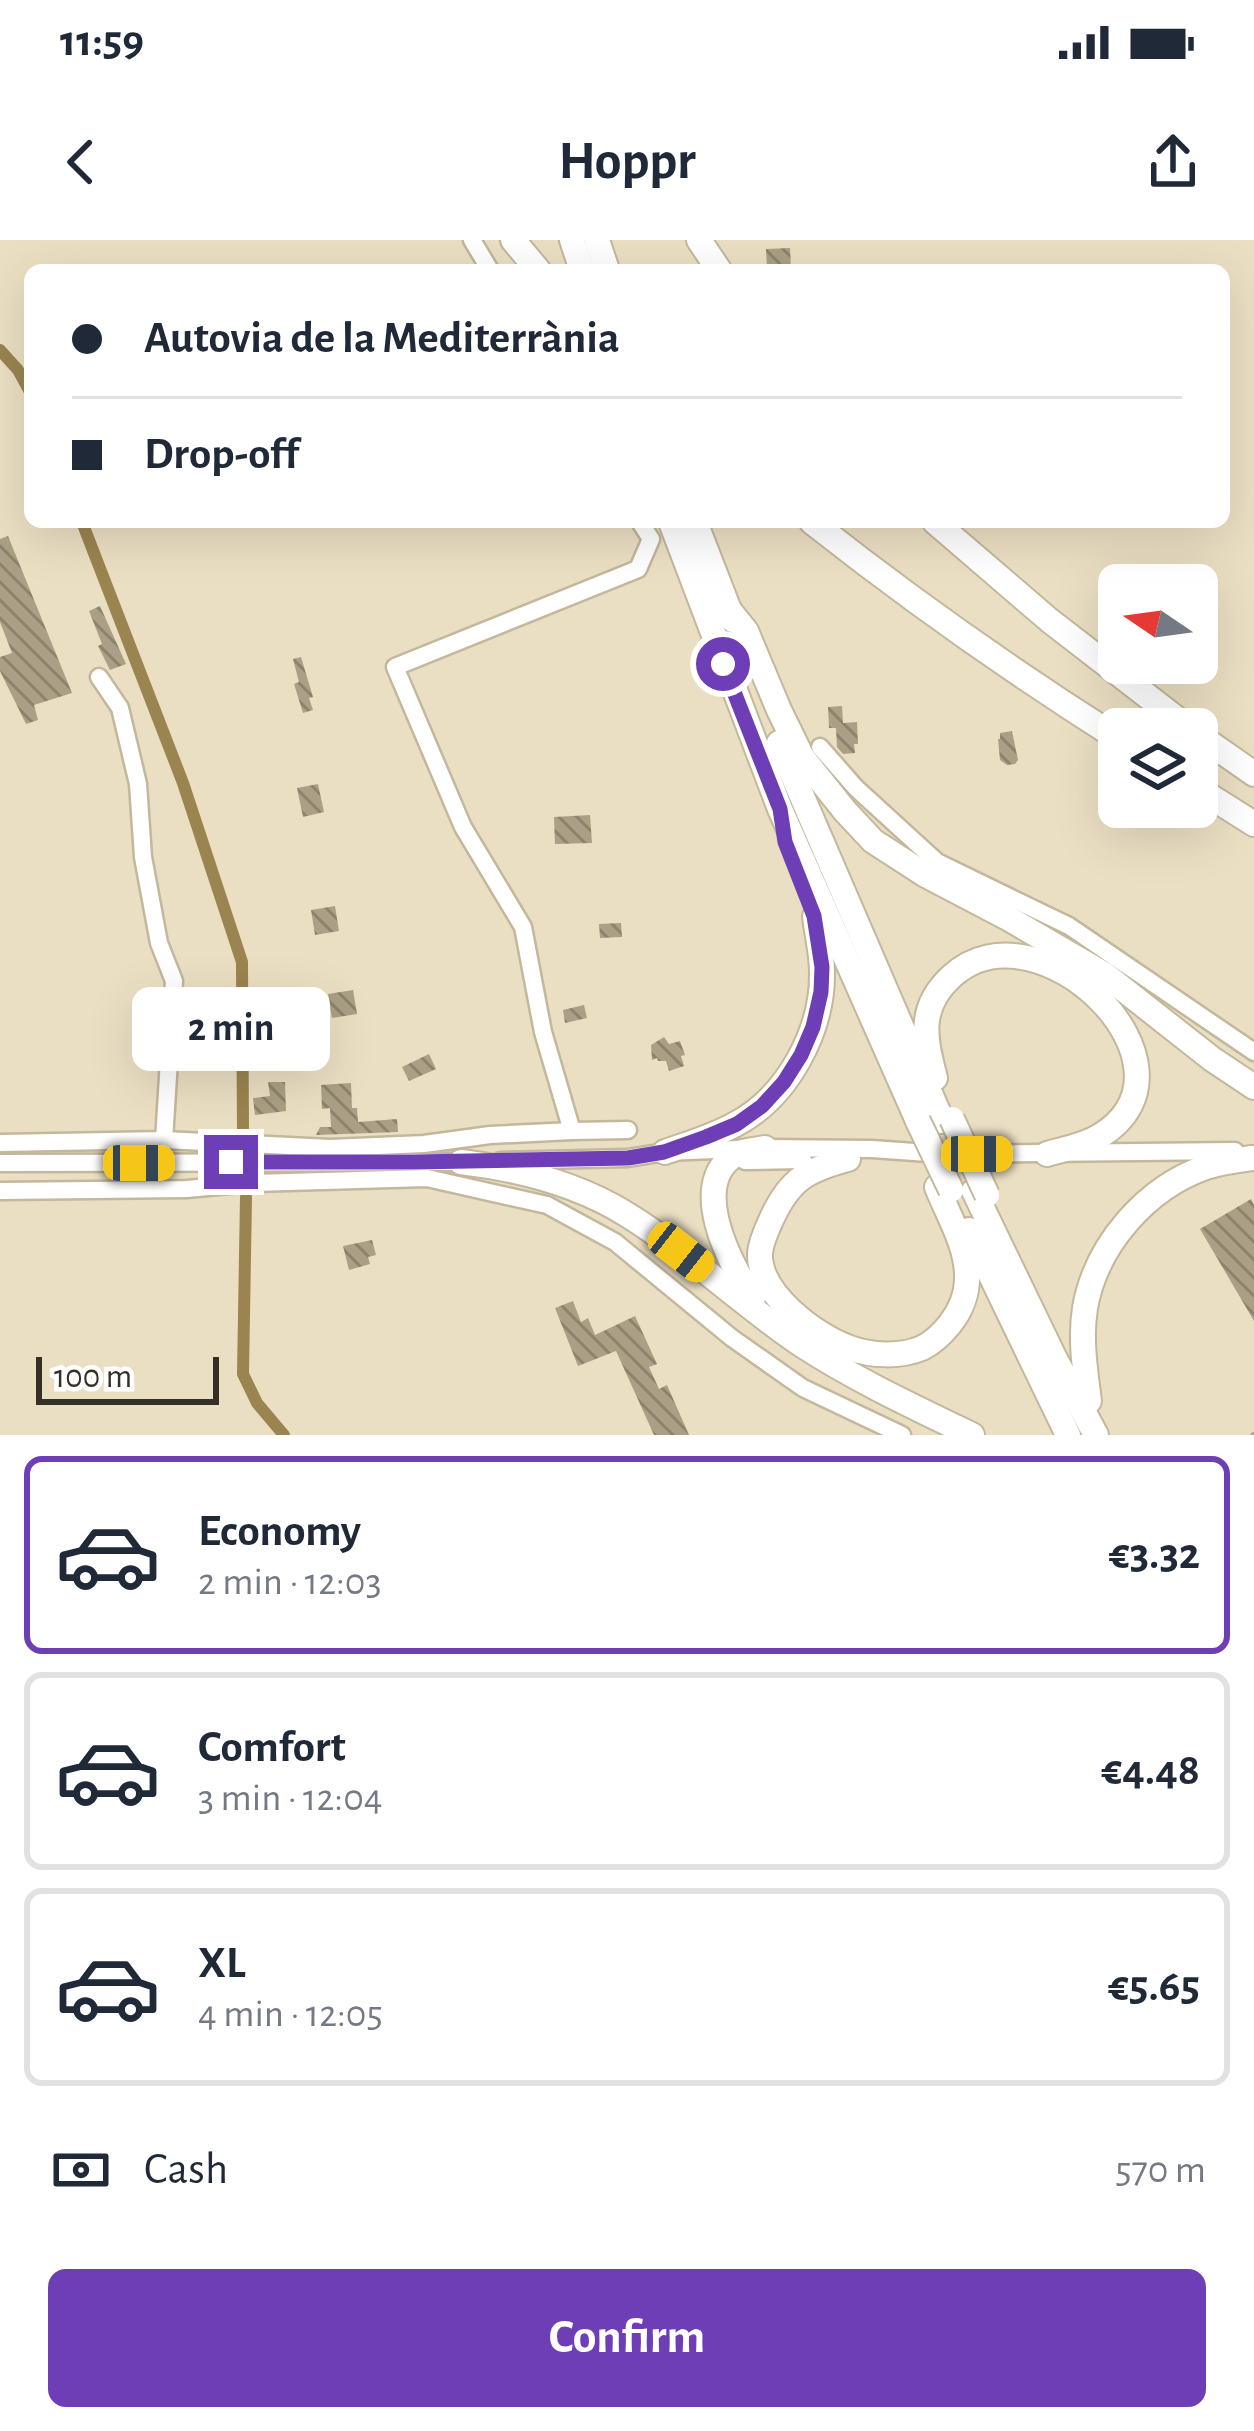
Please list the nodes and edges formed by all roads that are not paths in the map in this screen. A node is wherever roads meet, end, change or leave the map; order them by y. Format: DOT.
graph roads {
  1 [pos="513,240"];
  2 [pos="533,264"];
  3 [pos="644,528"];
  4 [pos="673,528"];
  5 [pos="697,528"];
  6 [pos="820,528"];
  7 [pos="941,528"];
  8 [pos="728,610"];
  9 [pos="99,677"];
  10 [pos="1162,708"];
  11 [pos="1098,726"];
  12 [pos="820,747"];
  13 [pos="1218,749"];
  14 [pos="1254,774"];
  15 [pos="1218,801"];
  16 [pos="780,809"];
  17 [pos="1254,824"];
  18 [pos="814,916"];
  19 [pos="1254,1052"];
  20 [pos="1254,1088"];
  21 [pos="930,1121"];
  22 [pos="628,1130"];
  23 [pos="572,1131"];
  24 [pos="164,1140"];
  25 [pos="0,1143"];
  26 [pos="765,1148"];
  27 [pos="664,1152"];
  28 [pos="942,1154"];
  29 [pos="1047,1154"];
  30 [pos="1248,1154"];
  31 [pos="628,1158"];
  32 [pos="848,1159"];
  33 [pos="730,1161"];
  34 [pos="461,1162"];
  35 [pos="0,1163"];
  36 [pos="0,1191"];
  37 [pos="962,1191"];
  38 [pos="773,1323"];
  39 [pos="1089,1401"];
  40 [pos="902,1435"];
  41 [pos="972,1435"];
  42 [pos="1067,1435"];
  43 [pos="1098,1435"];
  1 -- 2 [label="highway"];
  3 -- 23 [label="street"];
  4 -- 16 [label="highway"];
  5 -- 8 [label="highway"];
  6 -- 11 [label="highway"];
  7 -- 10 [label="highway"];
  8 -- 20 [label="highway"];
  8 -- 21 [label="highway"];
  9 -- 24 [label="street"];
  12 -- 19 [label="street"];
  13 -- 14 [label="highway"];
  15 -- 17 [label="highway"];
  16 -- 18 [label="highway"];
  16 -- 21 [label="highway"];
  18 -- 21 [label="highway"];
  18 -- 27 [label="highway"];
  21 -- 29 [label="highway"];
  21 -- 37 [label="highway, bridge"];
  21 -- 37 [label="highway, bridge"];
  22 -- 23 [label="street"];
  23 -- 24 [label="street"];
  24 -- 25 [label="street"];
  26 -- 27 [label="street"];
  26 -- 28 [label="street"];
  26 -- 33 [label="highway"];
  27 -- 31 [label="street"];
  28 -- 29 [label="street"];
  28 -- 32 [label="street"];
  29 -- 30 [label="street"];
  30 -- 39 [label="highway"];
  31 -- 33 [label="street"];
  31 -- 34 [label="street"];
  32 -- 33 [label="street"];
  32 -- 37 [label="highway"];
  33 -- 38 [label="highway"];
  34 -- 35 [label="street"];
  34 -- 38 [label="highway"];
  36 -- 40 [label="street"];
  37 -- 39 [label="highway"];
  37 -- 42 [label="highway"];
  37 -- 43 [label="highway"];
  38 -- 41 [label="highway"];
  39 -- 43 [label="highway"];
}
